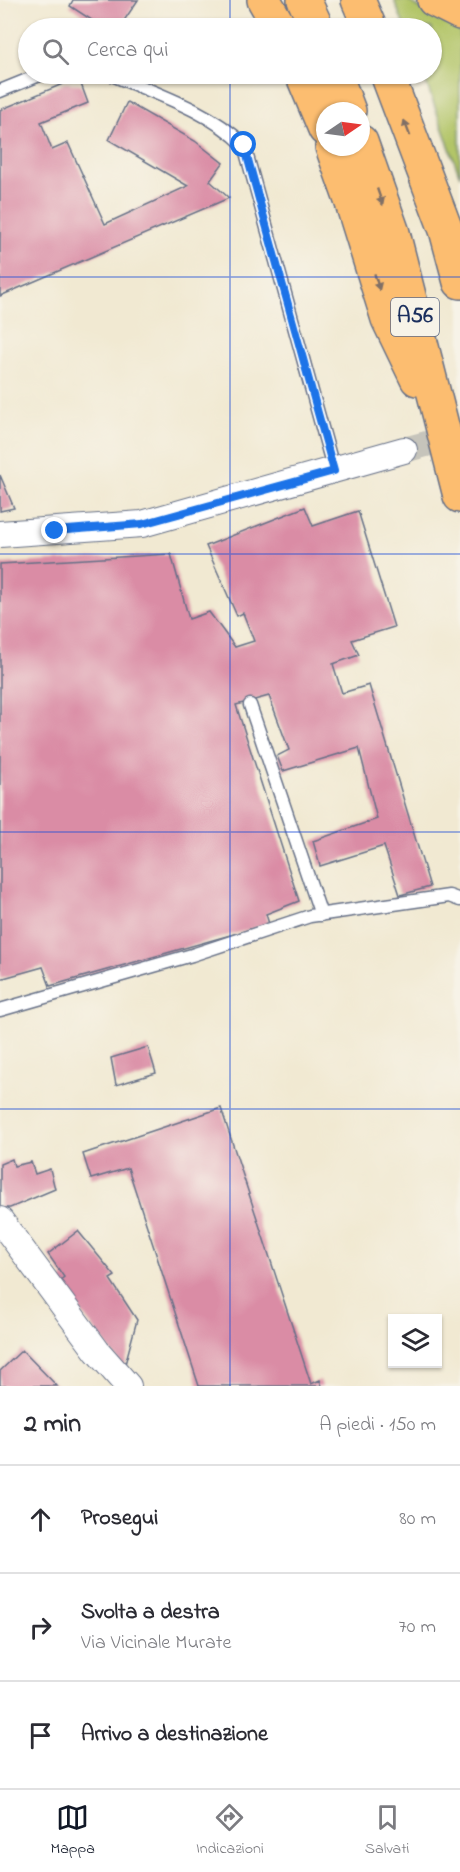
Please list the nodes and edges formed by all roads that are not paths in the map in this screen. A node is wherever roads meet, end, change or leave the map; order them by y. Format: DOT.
graph roads {
  1 [pos="264,0"];
  2 [pos="304,0"];
  3 [pos="358,0"];
  4 [pos="434,0"];
  5 [pos="460,14"];
  6 [pos="274,18"];
  7 [pos="312,18"];
  8 [pos="365,18"];
  9 [pos="18,84"];
  10 [pos="133,84"];
  11 [pos="306,84"];
  12 [pos="339,84"];
  13 [pos="391,84"];
  14 [pos="0,91"];
  15 [pos="346,102"];
  16 [pos="316,107"];
  17 [pos="335,156"];
  18 [pos="366,156"];
  19 [pos="460,282"];
  20 [pos="449,446"];
  21 [pos="404,450"];
  22 [pos="334,471"];
  23 [pos="460,495"];
  24 [pos="0,534"];
  25 [pos="250,705"];
  26 [pos="460,900"];
  27 [pos="321,915"];
  28 [pos="0,1010"];
  29 [pos="0,1220"];
  30 [pos="128,1386"];
  1 -- 6 [label="highway"];
  2 -- 7 [label="highway"];
  3 -- 8 [label="highway"];
  4 -- 5 [label="highway"];
  9 -- 14 [label="lane"];
  10 -- 22 [label="lane"];
  11 -- 16 [label="highway"];
  12 -- 15 [label="highway"];
  19 -- 13 [label="highway, A56, one-way"];
  17 -- 20 [label="highway, one-way"];
  18 -- 20 [label="highway, A56, one-way"];
  20 -- 23 [label="highway, A56"];
  21 -- 22 [label="street"];
  22 -- 24 [label="street"];
  25 -- 27 [label="lane"];
  26 -- 27 [label="lane"];
  27 -- 28 [label="lane"];
  29 -- 30 [label="street"];
}
